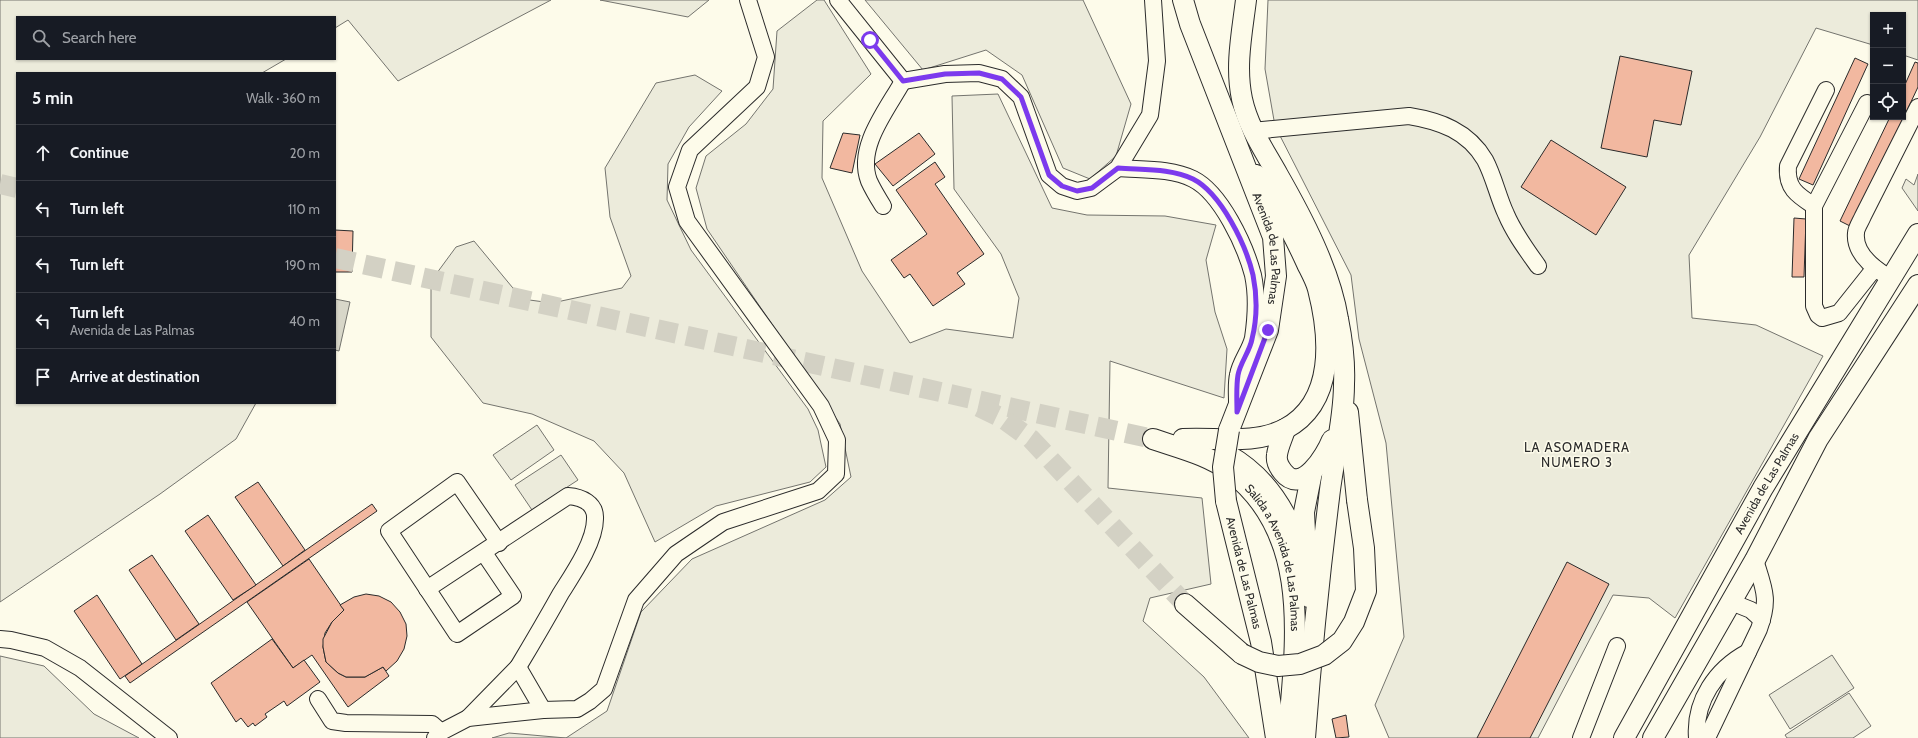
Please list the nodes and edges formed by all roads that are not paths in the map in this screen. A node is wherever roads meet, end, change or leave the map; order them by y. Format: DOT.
graph roads {
  1 [pos="748,0"];
  2 [pos="838,0"];
  3 [pos="1153,0"];
  4 [pos="1183,0"];
  5 [pos="1188,0"];
  6 [pos="1246,0"];
  7 [pos="1190,24"];
  8 [pos="903,81"];
  9 [pos="1826,90"];
  10 [pos="1867,102"];
  11 [pos="1918,107"];
  12 [pos="1252,131"];
  13 [pos="1241,156"];
  14 [pos="1118,168"];
  15 [pos="882,206"];
  16 [pos="1814,206"];
  17 [pos="1918,234"];
  18 [pos="1538,266"];
  19 [pos="1883,274"];
  20 [pos="1917,291"];
  21 [pos="1345,383"];
  22 [pos="1237,412"];
  23 [pos="1342,416"];
  24 [pos="1285,428"];
  25 [pos="1183,439"];
  26 [pos="1312,472"];
  27 [pos="499,543"];
  28 [pos="484,553"];
  29 [pos="1755,560"];
  30 [pos="1307,572"];
  31 [pos="427,589"];
  32 [pos="1731,602"];
  33 [pos="1185,604"];
  34 [pos="1762,620"];
  35 [pos="1312,638"];
  36 [pos="0,639"];
  37 [pos="1617,646"];
  38 [pos="1748,652"];
  39 [pos="518,667"];
  40 [pos="318,699"];
  41 [pos="543,710"];
  42 [pos="468,718"];
  43 [pos="438,735"];
  44 [pos="169,738"];
  45 [pos="1276,738"];
  46 [pos="1288,738"];
  47 [pos="1305,738"];
  48 [pos="1581,738"];
  49 [pos="1624,738"];
  50 [pos="1653,738"];
  51 [pos="1697,738"];
  52 [pos="1707,738"];
  1 -- 41 [label="lane"];
  2 -- 8 [label="lane"];
  3 -- 14 [label="lane"];
  4 -- 7 [label="main road, Avenida de Las Palmas"];
  5 -- 7 [label="main road"];
  6 -- 12 [label="main road"];
  7 -- 13 [label="main road, Avenida de Las Palmas"];
  8 -- 14 [label="lane"];
  8 -- 15 [label="lane"];
  9 -- 16 [label="lane"];
  10 -- 16 [label="lane"];
  11 -- 19 [label="lane"];
  12 -- 18 [label="lane"];
  12 -- 21 [label="main road"];
  13 -- 22 [label="main road, Avenida de Las Palmas"];
  13 -- 24 [label="main road"];
  14 -- 22 [label="lane"];
  16 -- 19 [label="lane"];
  17 -- 19 [label="main road, Avenida de Las Palmas"];
  19 -- 49 [label="main road, Avenida de Las Palmas"];
  20 -- 29 [label="main road, Avenida de Las Palmas"];
  21 -- 23 [label="main road"];
  21 -- 33 [label="main road, bridge"];
  22 -- 45 [label="main road, Avenida de Las Palmas, bridge"];
  23 -- 26 [label="main road"];
  23 -- 35 [label="main road"];
  24 -- 25 [label="main road"];
  24 -- 26 [label="main road"];
  25 -- 30 [label="main road"];
  25 -- 46 [label="main road, Salida a Avenida de Las Palmas"];
  26 -- 30 [label="main road"];
  27 -- 28 [label="lane"];
  27 -- 31 [label="lane"];
  27 -- 39 [label="lane"];
  28 -- 31 [label="lane"];
  28 -- 31 [label="lane"];
  29 -- 32 [label="main road, Avenida de Las Palmas"];
  29 -- 34 [label="lane"];
  30 -- 35 [label="main road"];
  32 -- 34 [label="lane"];
  32 -- 50 [label="main road, Avenida de Las Palmas"];
  34 -- 38 [label="lane"];
  35 -- 47 [label="main road"];
  36 -- 44 [label="lane"];
  37 -- 48 [label="lane"];
  38 -- 51 [label="lane"];
  38 -- 52 [label="lane"];
  39 -- 41 [label="lane"];
  39 -- 42 [label="lane"];
  40 -- 43 [label="lane"];
  41 -- 42 [label="lane"];
  42 -- 43 [label="lane"];
}
